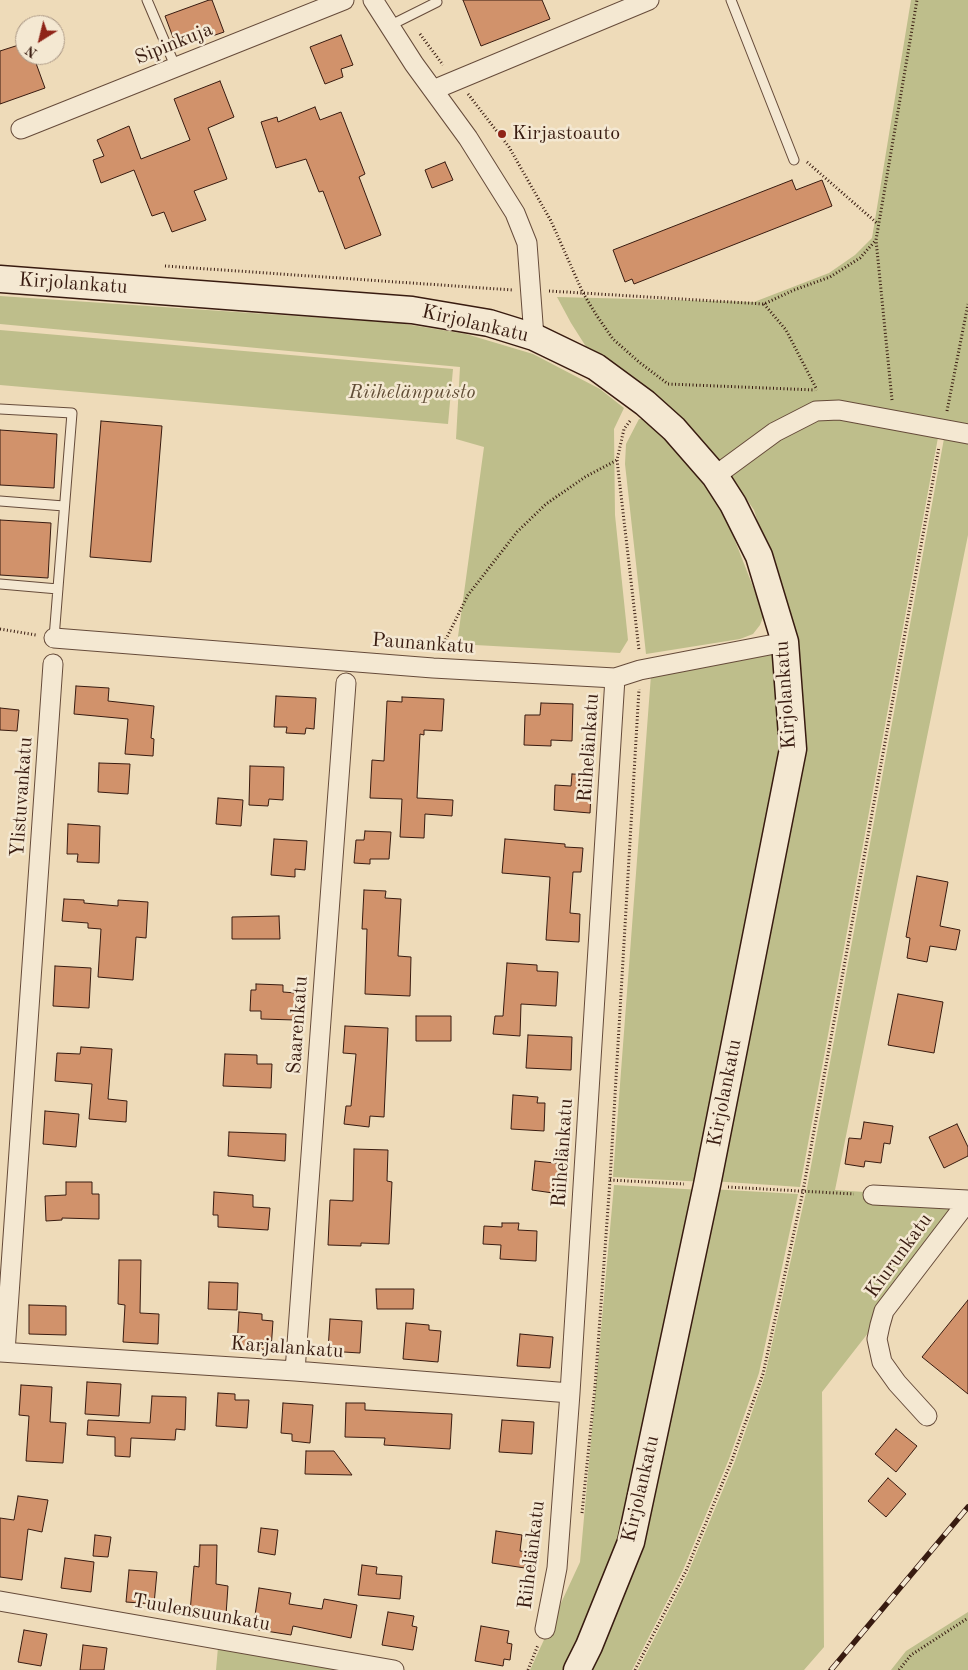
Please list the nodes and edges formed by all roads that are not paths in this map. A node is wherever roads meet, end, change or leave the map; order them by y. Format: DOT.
graph roads {
  1 [pos="147,0"];
  2 [pos="344,0"];
  3 [pos="373,0"];
  4 [pos="436,0"];
  5 [pos="649,0"];
  6 [pos="731,0"];
  7 [pos="388,26"];
  8 [pos="176,68"];
  9 [pos="433,90"];
  10 [pos="22,129"];
  11 [pos="794,160"];
  12 [pos="0,279"];
  13 [pos="534,337"];
  14 [pos="0,408"];
  15 [pos="968,434"];
  16 [pos="714,476"];
  17 [pos="0,502"];
  18 [pos="64,506"];
  19 [pos="0,584"];
  20 [pos="58,589"];
  21 [pos="54,638"];
  22 [pos="785,642"];
  23 [pos="54,664"];
  24 [pos="616,678"];
  25 [pos="346,683"];
  26 [pos="873,1195"];
  27 [pos="968,1200"];
  28 [pos="3,1352"];
  29 [pos="295,1371"];
  30 [pos="570,1393"];
  31 [pos="927,1416"];
  32 [pos="0,1601"];
  33 [pos="545,1629"];
  34 [pos="394,1670"];
  35 [pos="577,1670"];
  1 -- 8 [label="lane"];
  2 -- 8 [label="street, Sipinkuja"];
  3 -- 7 [label="street"];
  4 -- 7 [label="lane"];
  5 -- 9 [label="street"];
  6 -- 11 [label="lane"];
  7 -- 9 [label="street"];
  8 -- 10 [label="street, Sipinkuja"];
  9 -- 13 [label="street"];
  12 -- 13 [label="main road, Kirjolankatu"];
  13 -- 16 [label="main road, Kirjolankatu"];
  14 -- 18 [label="lane"];
  15 -- 16 [label="street"];
  16 -- 22 [label="main road, Kirjolankatu"];
  17 -- 18 [label="lane"];
  18 -- 20 [label="lane"];
  19 -- 20 [label="lane"];
  20 -- 21 [label="lane"];
  21 -- 24 [label="street, Paunankatu"];
  22 -- 24 [label="street, Paunankatu"];
  22 -- 35 [label="main road, Kirjolankatu"];
  23 -- 28 [label="street, Ylistuvankatu"];
  24 -- 30 [label="street, Riihelänkatu"];
  25 -- 29 [label="street, Saarenkatu"];
  26 -- 27 [label="street"];
  27 -- 31 [label="street, Kiurunkatu"];
  28 -- 29 [label="street, Karjalankatu"];
  29 -- 30 [label="street, Karjalankatu"];
  30 -- 33 [label="street, Riihelänkatu"];
  32 -- 34 [label="street, Tuulensuunkatu"];
}
